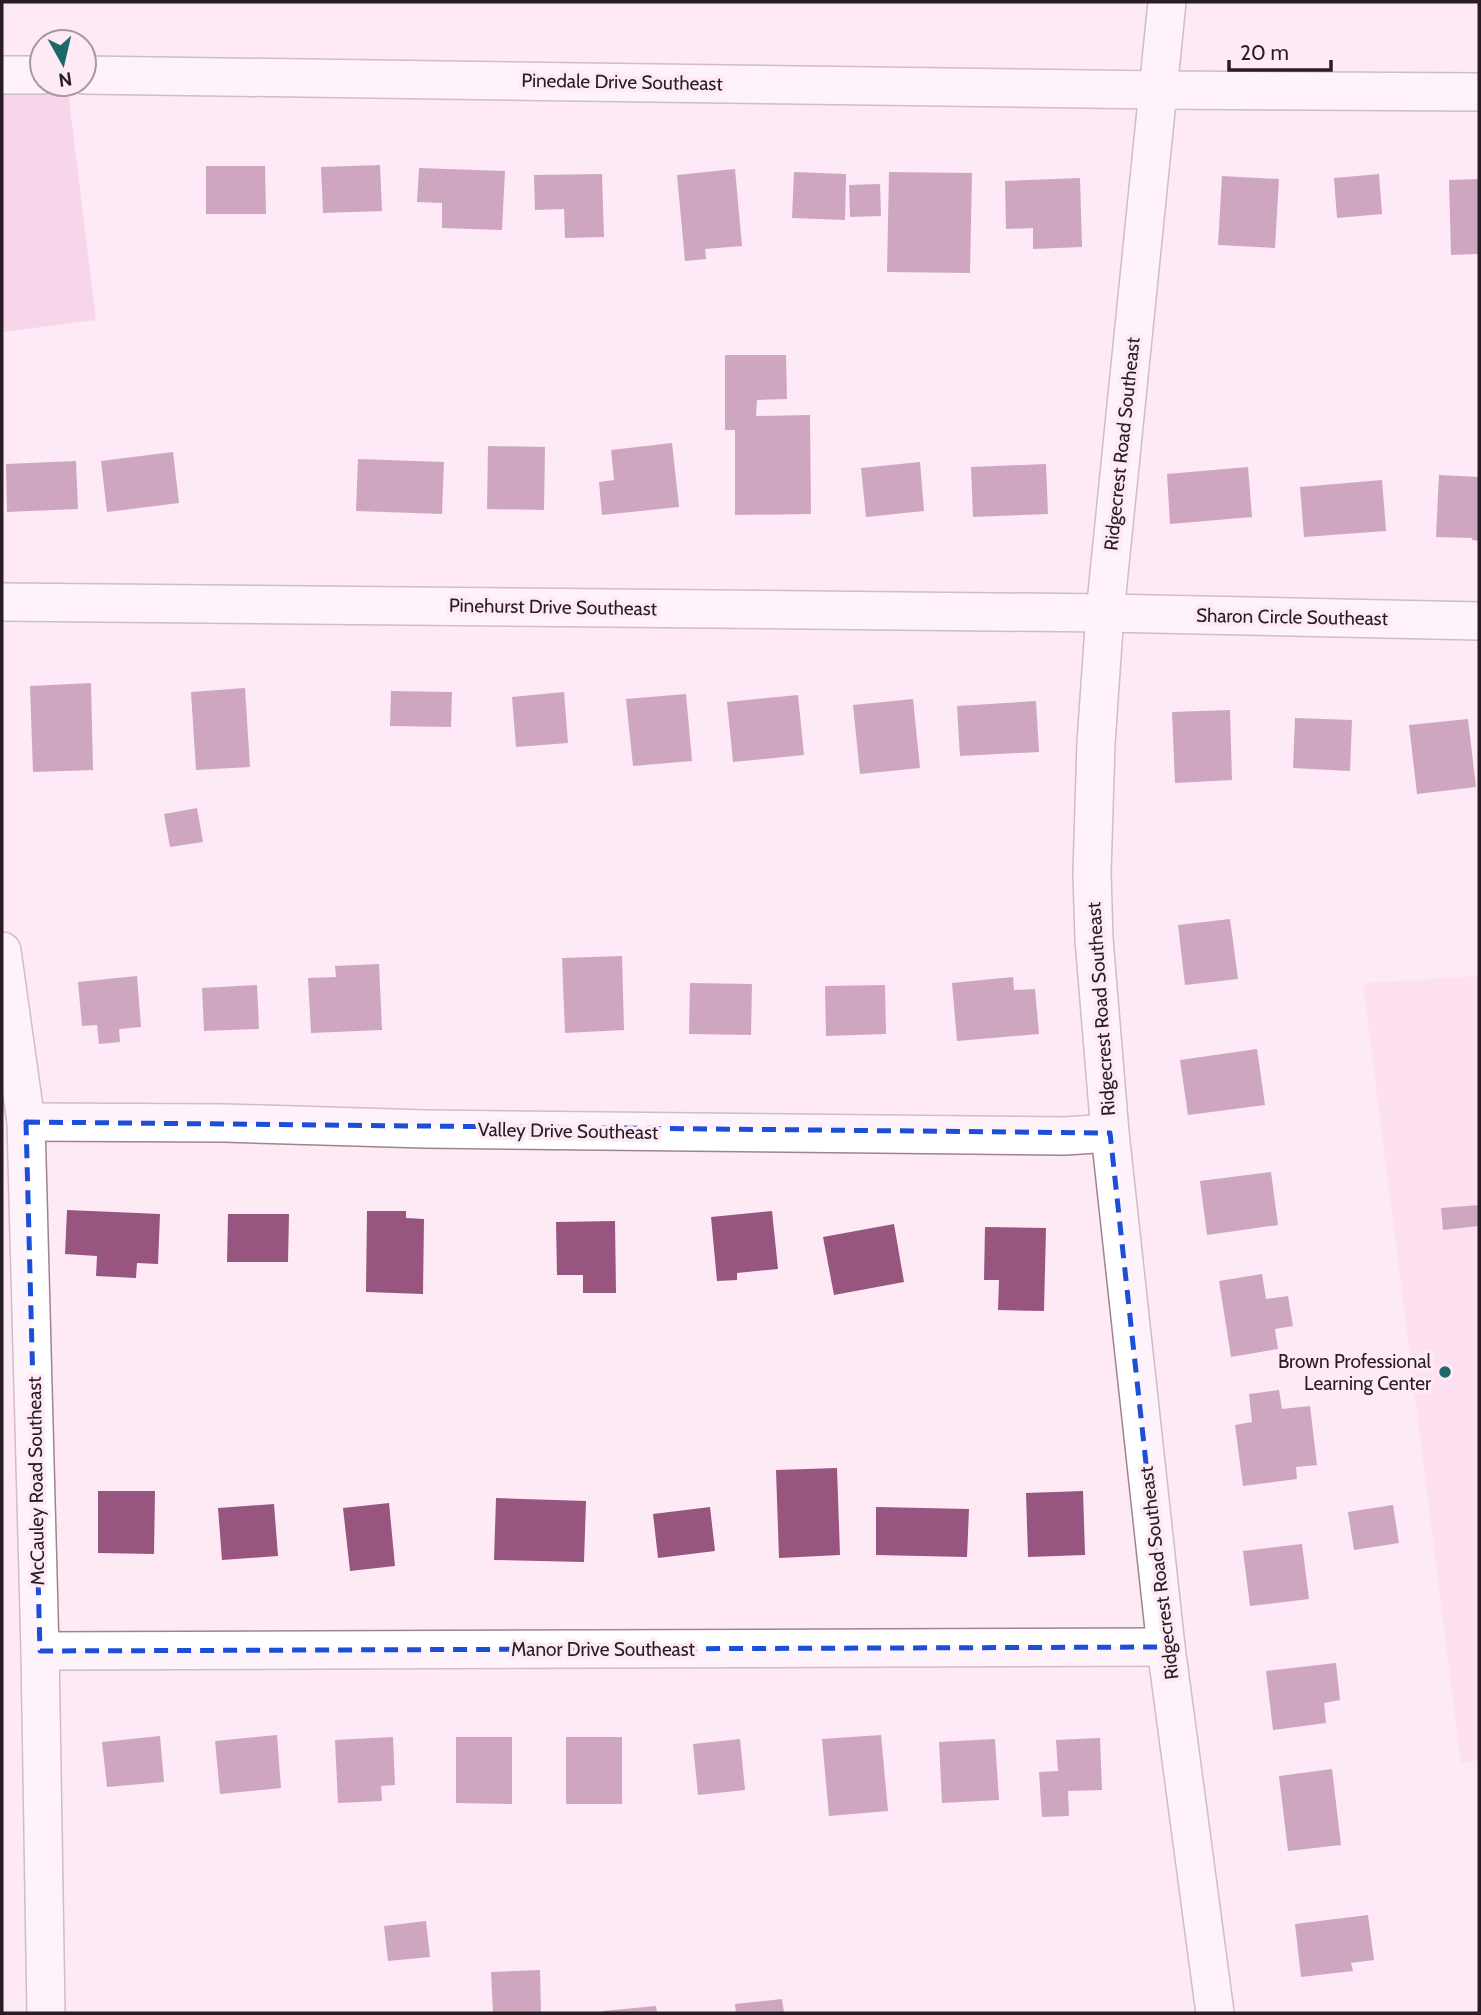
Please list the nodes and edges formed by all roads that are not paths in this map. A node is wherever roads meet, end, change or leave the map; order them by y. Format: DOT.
graph roads {
  1 [pos="1167,2"];
  2 [pos="2,75"];
  3 [pos="28,75"];
  4 [pos="98,75"];
  5 [pos="1159,90"];
  6 [pos="1479,92"];
  7 [pos="2,602"];
  8 [pos="1105,613"];
  9 [pos="1479,621"];
  10 [pos="2,951"];
  11 [pos="26,1122"];
  12 [pos="1110,1133"];
  13 [pos="1166,1647"];
  14 [pos="40,1651"];
  15 [pos="46,2013"];
  16 [pos="1215,2013"];
  1 -- 5 [label="street, Ridgecrest Road Southeast"];
  2 -- 3 [label="street"];
  4 -- 5 [label="street, Pinedale Drive Southeast"];
  5 -- 6 [label="street"];
  5 -- 8 [label="street, Ridgecrest Road Southeast"];
  7 -- 8 [label="street, Pinehurst Drive Southeast"];
  8 -- 9 [label="street, Sharon Circle Southeast"];
  8 -- 12 [label="street, Ridgecrest Road Southeast"];
  10 -- 11 [label="street, McCauley Road Southeast"];
  11 -- 12 [label="street, Valley Drive Southeast"];
  11 -- 14 [label="street, McCauley Road Southeast"];
  12 -- 13 [label="street, Ridgecrest Road Southeast"];
  13 -- 14 [label="street, Manor Drive Southeast"];
  13 -- 16 [label="street, Ridgecrest Road Southeast"];
  14 -- 15 [label="street, McCauley Road Southeast"];
}
